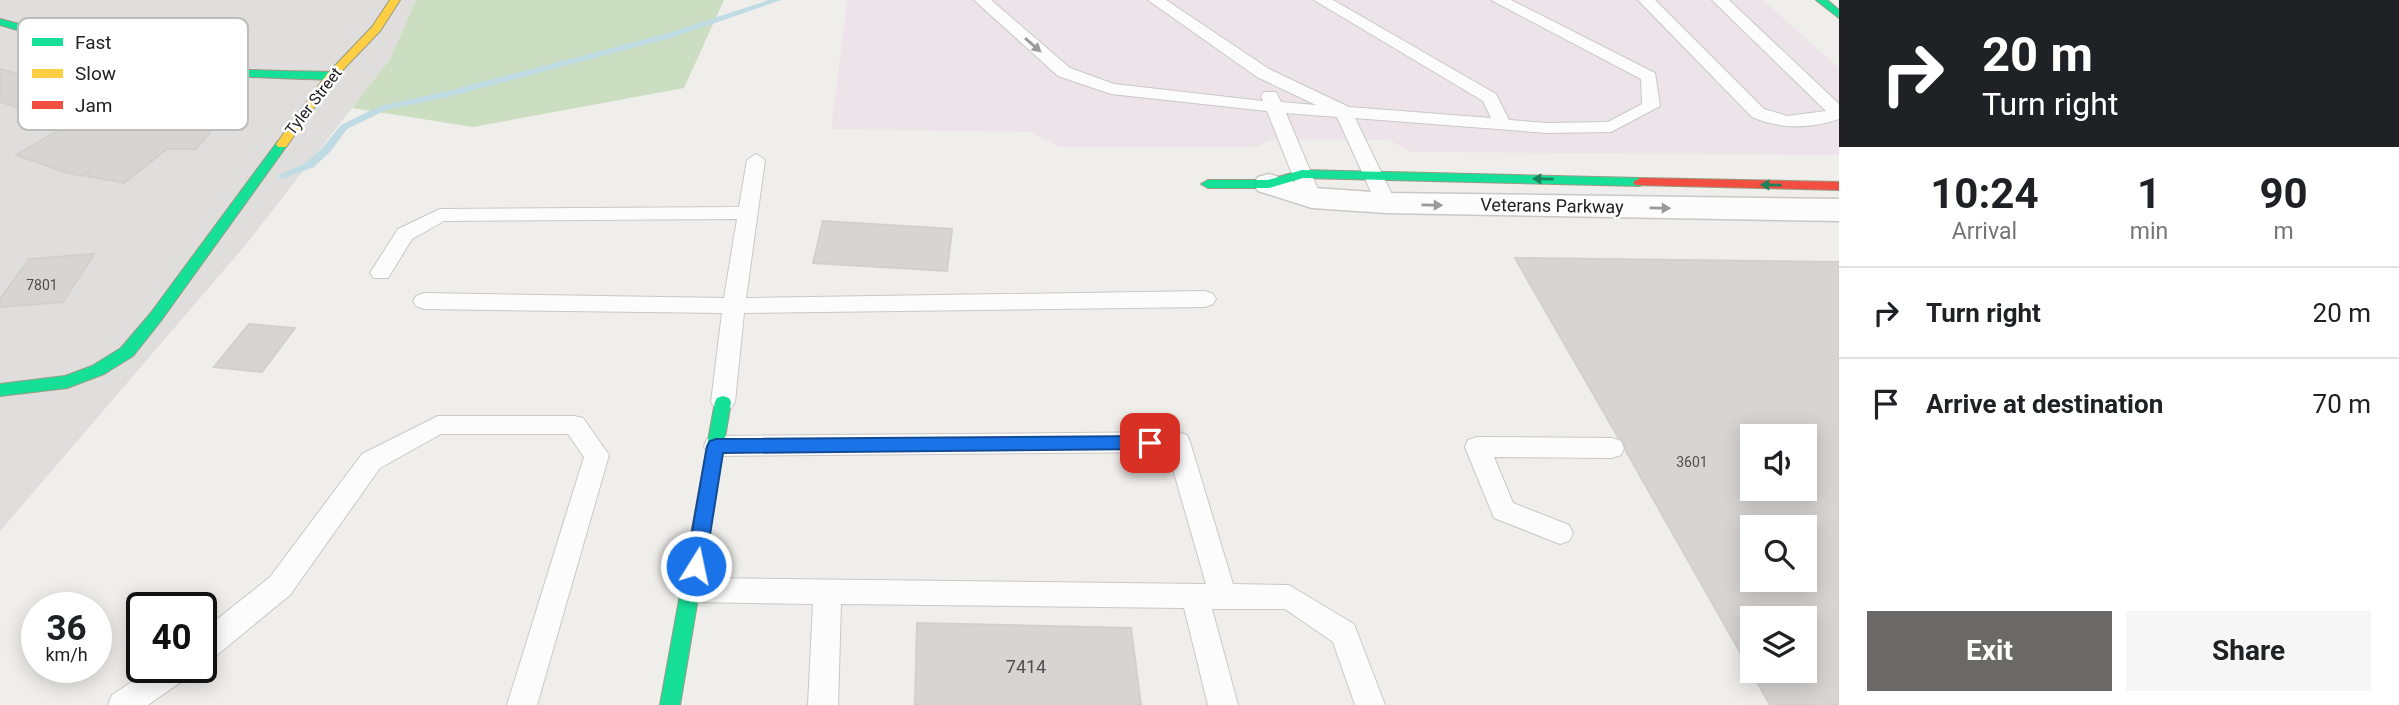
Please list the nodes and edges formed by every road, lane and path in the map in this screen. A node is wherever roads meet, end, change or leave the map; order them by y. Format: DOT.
graph roads {
  1 [pos="395,0"];
  2 [pos="982,0"];
  3 [pos="1156,0"];
  4 [pos="1322,0"];
  5 [pos="1499,0"];
  6 [pos="1646,0"];
  7 [pos="1720,0"];
  8 [pos="1821,0"];
  9 [pos="1839,15"];
  10 [pos="0,22"];
  11 [pos="18,27"];
  12 [pos="248,72"];
  13 [pos="1263,73"];
  14 [pos="331,76"];
  15 [pos="1274,106"];
  16 [pos="1343,111"];
  17 [pos="1503,125"];
  18 [pos="756,160"];
  19 [pos="1208,184"];
  20 [pos="1269,184"];
  21 [pos="1307,186"];
  22 [pos="1839,186"];
  23 [pos="1379,189"];
  24 [pos="1839,210"];
  25 [pos="748,213"];
  26 [pos="381,273"];
  27 [pos="1205,299"];
  28 [pos="424,301"];
  29 [pos="734,306"];
  30 [pos="0,390"];
  31 [pos="723,402"];
  32 [pos="716,446"];
  33 [pos="1612,448"];
  34 [pos="1559,533"];
  35 [pos="692,590"];
  36 [pos="828,592"];
  37 [pos="1209,596"];
  38 [pos="217,637"];
  39 [pos="155,683"];
  40 [pos="123,705"];
  41 [pos="522,705"];
  42 [pos="670,705"];
  43 [pos="823,705"];
  44 [pos="1223,705"];
  45 [pos="1370,705"];
  1 -- 14 [label="street, Tyler Street"];
  2 -- 15 [label="lane, one-way"];
  3 -- 13 [label="lane"];
  4 -- 17 [label="lane"];
  5 -- 17 [label="lane"];
  6 -- 7 [label="lane"];
  8 -- 9 [label="street"];
  10 -- 11 [label="street"];
  12 -- 14 [label="street"];
  13 -- 15 [label="lane"];
  13 -- 16 [label="lane"];
  14 -- 30 [label="street, Tyler Street"];
  15 -- 16 [label="lane"];
  15 -- 21 [label="lane"];
  16 -- 17 [label="lane"];
  16 -- 23 [label="lane"];
  18 -- 25 [label="lane"];
  19 -- 20 [label="street, Veterans Parkway"];
  20 -- 21 [label="street, Veterans Parkway"];
  21 -- 23 [label="street, Veterans Parkway"];
  22 -- 23 [label="street, Veterans Parkway, one-way"];
  23 -- 24 [label="street, Veterans Parkway, one-way"];
  25 -- 26 [label="lane"];
  25 -- 29 [label="lane"];
  27 -- 29 [label="lane"];
  28 -- 29 [label="lane"];
  29 -- 31 [label="lane"];
  31 -- 32 [label="street"];
  32 -- 35 [label="street"];
  32 -- 37 [label="lane"];
  33 -- 34 [label="lane"];
  35 -- 36 [label="lane"];
  35 -- 42 [label="street"];
  36 -- 37 [label="lane"];
  36 -- 43 [label="lane"];
  37 -- 44 [label="lane"];
  37 -- 45 [label="lane"];
  38 -- 41 [label="lane"];
  39 -- 40 [label="lane"];
}
